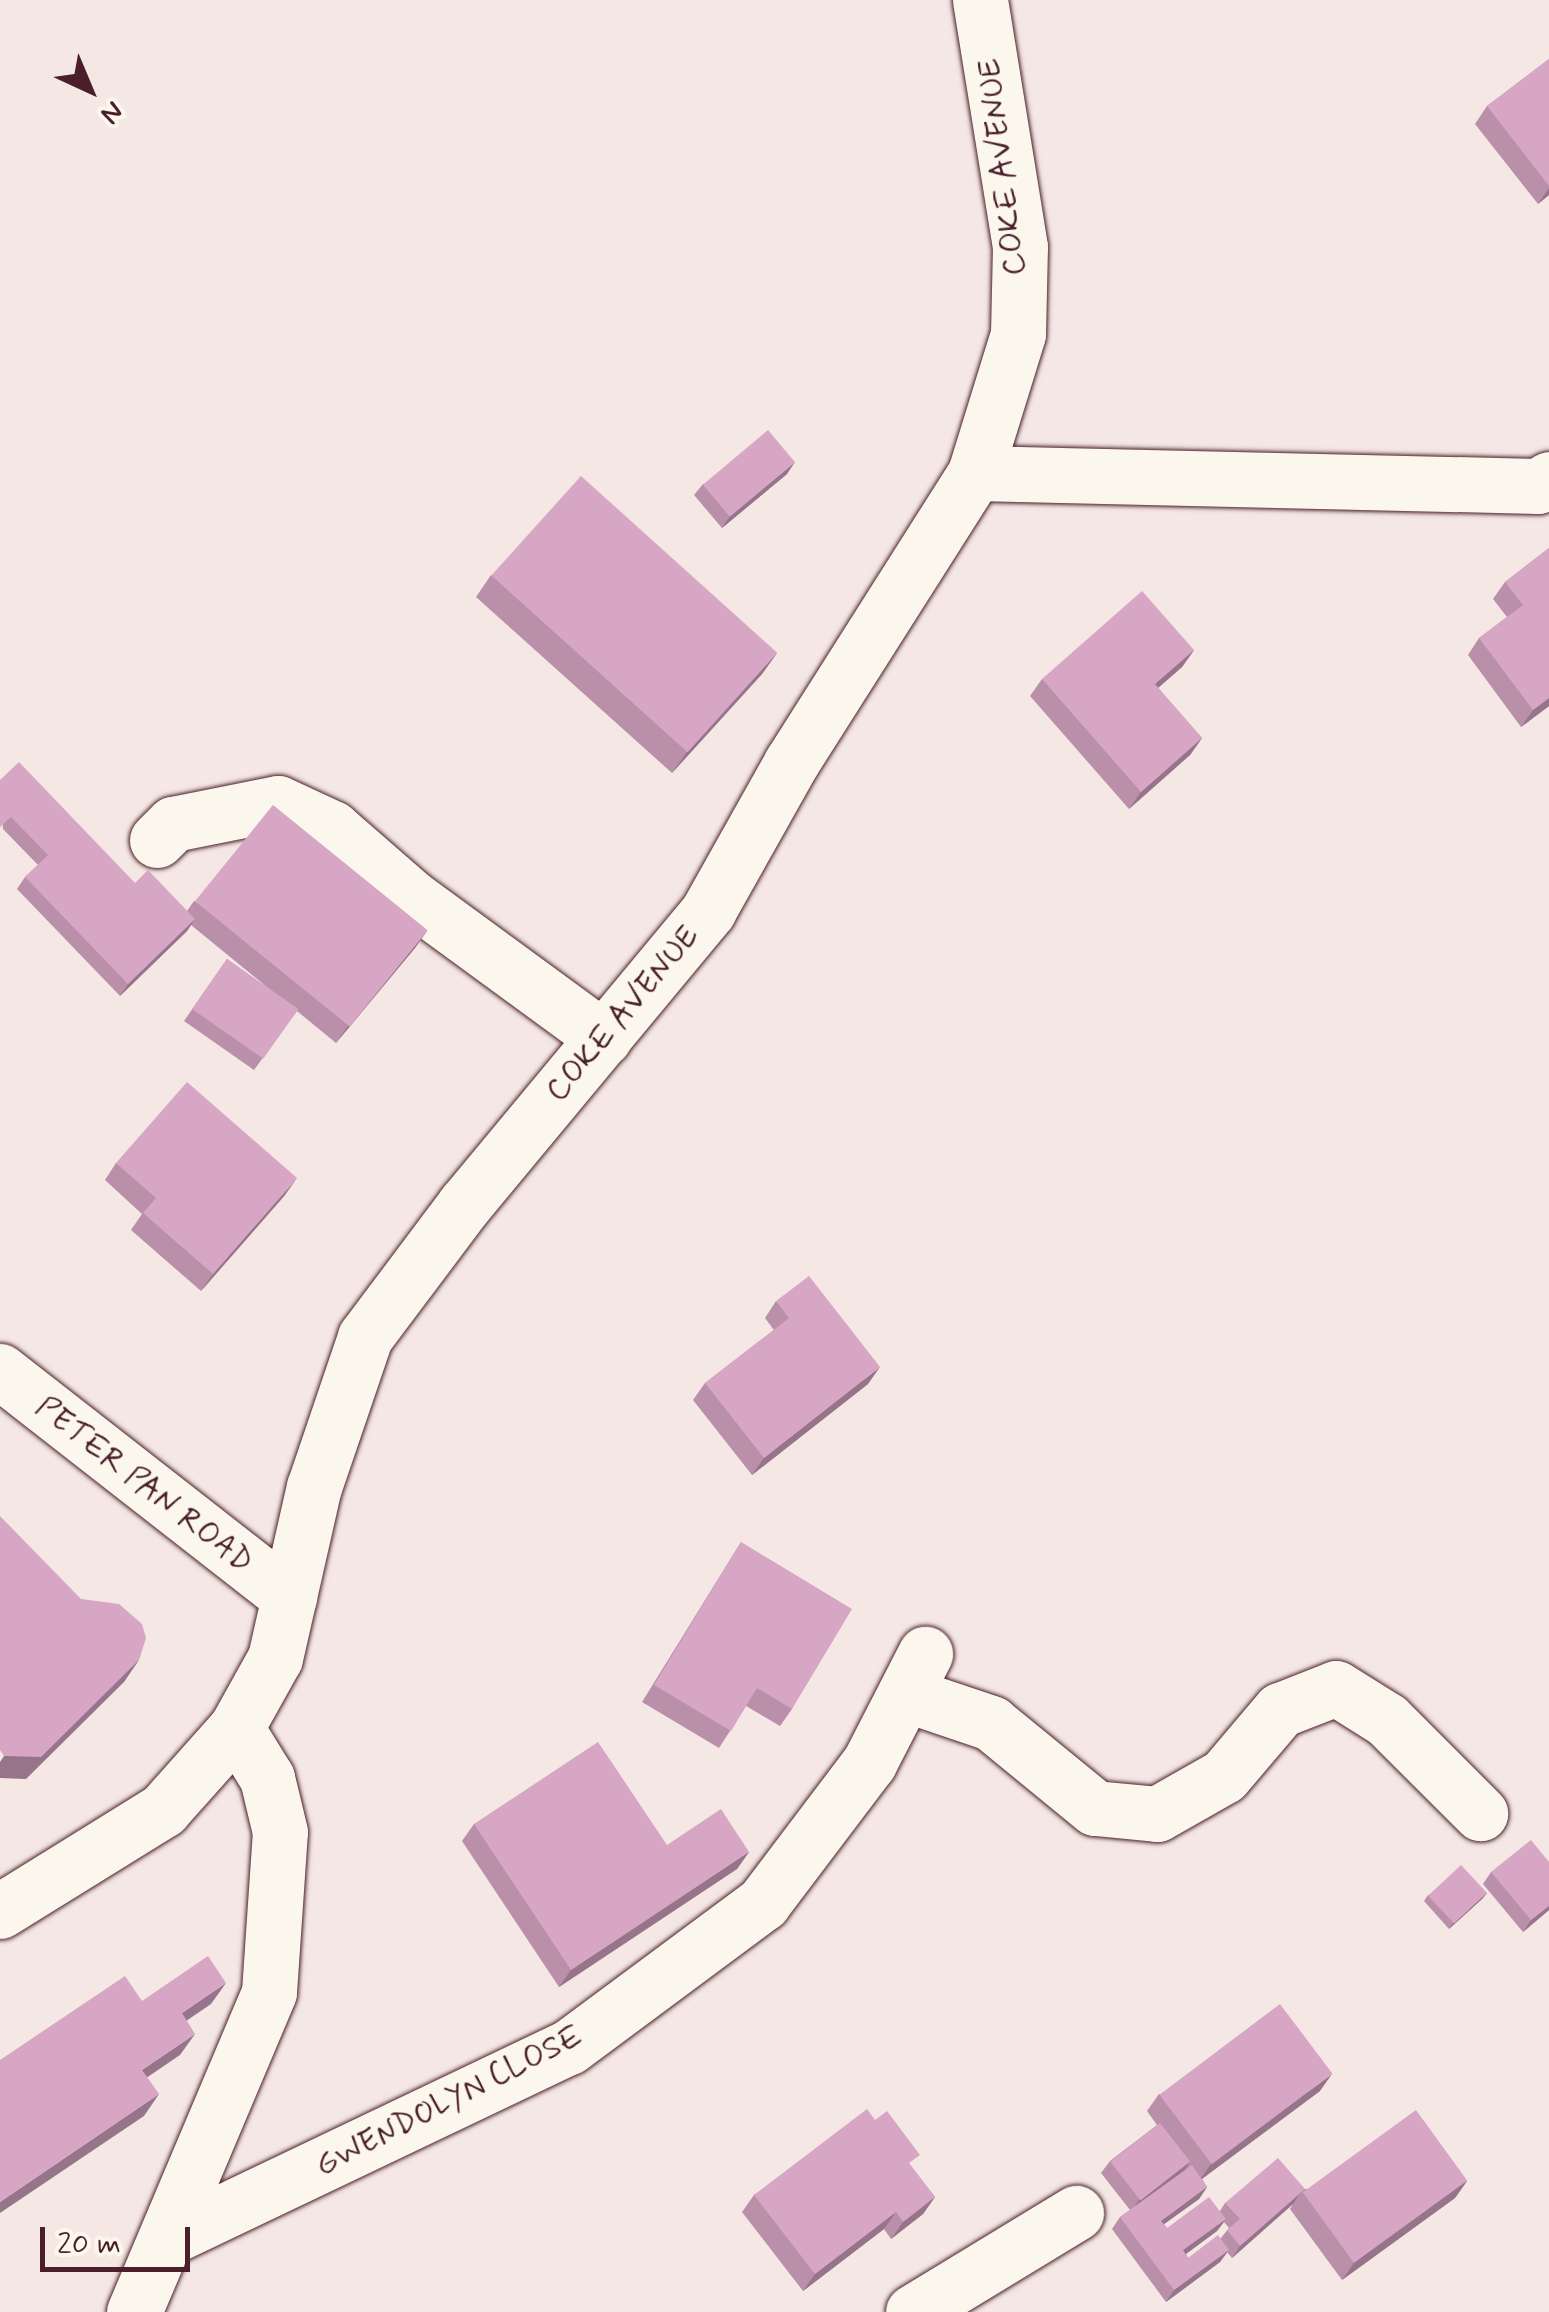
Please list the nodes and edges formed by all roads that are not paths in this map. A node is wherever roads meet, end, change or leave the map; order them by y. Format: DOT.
graph roads {
  1 [pos="980,0"];
  2 [pos="975,473"];
  3 [pos="1549,478"];
  4 [pos="157,840"];
  5 [pos="604,1038"];
  6 [pos="0,1371"];
  7 [pos="289,1597"];
  8 [pos="236,1728"];
  9 [pos="1480,1813"];
  10 [pos="0,1911"];
  11 [pos="1076,2212"];
  12 [pos="170,2237"];
  13 [pos="134,2312"];
  14 [pos="913,2312"];
  1 -- 2 [label="street, COKE AVENUE"];
  2 -- 3 [label="street"];
  2 -- 5 [label="street, COKE AVENUE"];
  4 -- 5 [label="street"];
  5 -- 7 [label="street, COKE AVENUE"];
  6 -- 7 [label="street, PETER PAN ROAD"];
  7 -- 8 [label="street, COKE AVENUE"];
  8 -- 10 [label="street, COKE AVENUE"];
  8 -- 12 [label="street"];
  9 -- 12 [label="street, GWENDOLYN CLOSE"];
  11 -- 14 [label="street"];
  12 -- 13 [label="street"];
}
